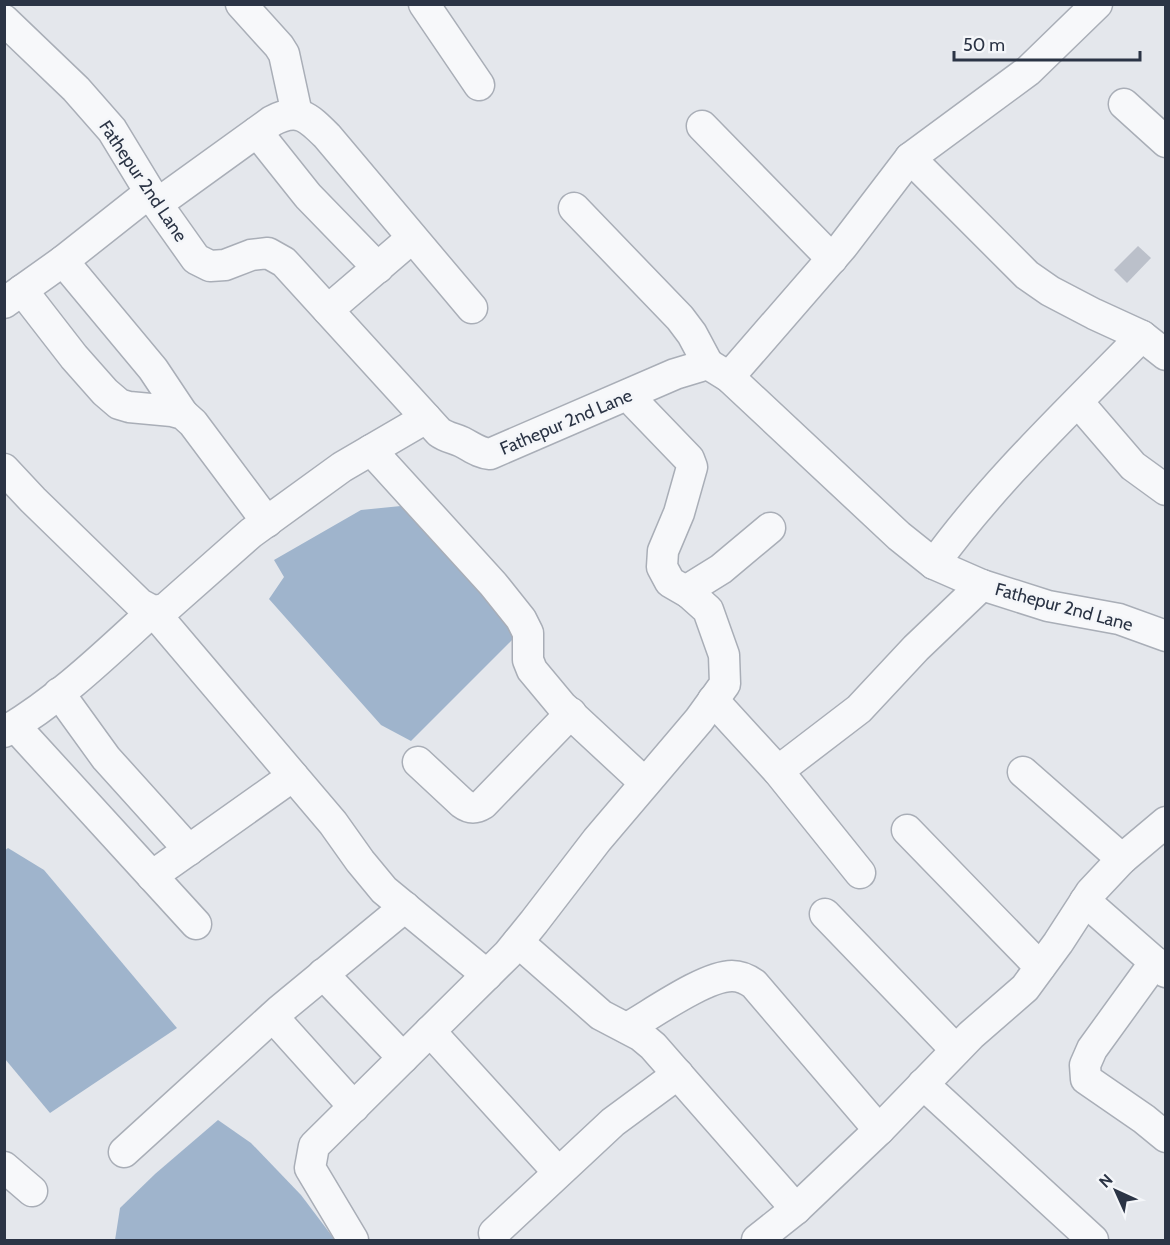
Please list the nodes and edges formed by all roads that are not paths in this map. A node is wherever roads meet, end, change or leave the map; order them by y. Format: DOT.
graph roads {
  1 [pos="241,4"];
  2 [pos="424,4"];
  3 [pos="1097,4"];
  4 [pos="4,20"];
  5 [pos="479,86"];
  6 [pos="1124,104"];
  7 [pos="297,114"];
  8 [pos="702,126"];
  9 [pos="257,132"];
  10 [pos="1166,142"];
  11 [pos="910,158"];
  12 [pos="153,199"];
  13 [pos="574,208"];
  14 [pos="412,238"];
  15 [pos="832,259"];
  16 [pos="63,261"];
  17 [pos="378,268"];
  18 [pos="13,297"];
  19 [pos="472,308"];
  20 [pos="328,310"];
  21 [pos="1157,345"];
  22 [pos="718,370"];
  23 [pos="630,394"];
  24 [pos="1078,402"];
  25 [pos="183,414"];
  26 [pos="426,418"];
  27 [pos="371,450"];
  28 [pos="4,469"];
  29 [pos="1166,490"];
  30 [pos="267,522"];
  31 [pos="770,528"];
  32 [pos="934,564"];
  33 [pos="982,585"];
  34 [pos="688,593"];
  35 [pos="153,611"];
  36 [pos="1166,636"];
  37 [pos="59,693"];
  38 [pos="713,700"];
  39 [pos="571,713"];
  40 [pos="10,729"];
  41 [pos="418,762"];
  42 [pos="778,771"];
  43 [pos="1023,772"];
  44 [pos="293,776"];
  45 [pos="645,783"];
  46 [pos="1166,822"];
  47 [pos="907,830"];
  48 [pos="189,850"];
  49 [pos="1122,859"];
  50 [pos="861,873"];
  51 [pos="152,876"];
  52 [pos="1085,901"];
  53 [pos="405,907"];
  54 [pos="825,914"];
  55 [pos="196,924"];
  56 [pos="518,942"];
  57 [pos="1160,967"];
  58 [pos="1040,968"];
  59 [pos="323,974"];
  60 [pos="487,975"];
  61 [pos="273,1017"];
  62 [pos="627,1028"];
  63 [pos="430,1031"];
  64 [pos="956,1050"];
  65 [pos="403,1058"];
  66 [pos="678,1074"];
  67 [pos="923,1084"];
  68 [pos="354,1107"];
  69 [pos="879,1130"];
  70 [pos="1166,1137"];
  71 [pos="124,1152"];
  72 [pos="4,1167"];
  73 [pos="558,1172"];
  74 [pos="32,1191"];
  75 [pos="796,1209"];
  76 [pos="494,1233"];
  77 [pos="352,1240"];
  78 [pos="757,1240"];
  79 [pos="1093,1240"];
  1 -- 7 [label="street"];
  2 -- 5 [label="street"];
  3 -- 11 [label="street"];
  4 -- 12 [label="street, Fathepur 2nd Lane"];
  6 -- 10 [label="street"];
  7 -- 9 [label="street"];
  7 -- 14 [label="street"];
  8 -- 15 [label="street"];
  9 -- 12 [label="street"];
  9 -- 17 [label="street"];
  11 -- 15 [label="street"];
  11 -- 21 [label="street"];
  12 -- 16 [label="street"];
  12 -- 20 [label="street, Fathepur 2nd Lane"];
  13 -- 22 [label="street"];
  14 -- 17 [label="street"];
  14 -- 19 [label="street"];
  15 -- 22 [label="street"];
  16 -- 18 [label="street"];
  16 -- 25 [label="street"];
  17 -- 20 [label="street"];
  18 -- 25 [label="street"];
  20 -- 26 [label="street, Fathepur 2nd Lane"];
  21 -- 24 [label="street"];
  22 -- 23 [label="street, Fathepur 2nd Lane"];
  22 -- 32 [label="street, Fathepur 2nd Lane"];
  23 -- 26 [label="street, Fathepur 2nd Lane"];
  23 -- 34 [label="street"];
  24 -- 29 [label="street"];
  24 -- 32 [label="street"];
  25 -- 30 [label="street"];
  26 -- 27 [label="street"];
  27 -- 30 [label="street"];
  27 -- 39 [label="street"];
  28 -- 35 [label="street"];
  30 -- 35 [label="street"];
  31 -- 34 [label="street"];
  32 -- 33 [label="street, Fathepur 2nd Lane"];
  33 -- 36 [label="street, Fathepur 2nd Lane"];
  33 -- 42 [label="street"];
  34 -- 38 [label="street"];
  35 -- 37 [label="street"];
  35 -- 44 [label="street"];
  37 -- 40 [label="street"];
  37 -- 48 [label="street"];
  38 -- 42 [label="street"];
  38 -- 45 [label="street"];
  39 -- 41 [label="street"];
  39 -- 45 [label="street"];
  40 -- 51 [label="street"];
  42 -- 50 [label="street"];
  43 -- 49 [label="street"];
  44 -- 48 [label="street"];
  44 -- 53 [label="street"];
  45 -- 56 [label="street"];
  46 -- 49 [label="street"];
  47 -- 58 [label="street"];
  48 -- 51 [label="street"];
  49 -- 52 [label="street"];
  51 -- 55 [label="street"];
  52 -- 57 [label="street"];
  52 -- 58 [label="street"];
  53 -- 59 [label="street"];
  53 -- 60 [label="street"];
  54 -- 64 [label="street"];
  56 -- 60 [label="street"];
  56 -- 62 [label="street"];
  57 -- 70 [label="street"];
  58 -- 64 [label="street"];
  59 -- 61 [label="street"];
  59 -- 65 [label="street"];
  60 -- 63 [label="street"];
  61 -- 68 [label="street"];
  61 -- 71 [label="street"];
  62 -- 66 [label="street"];
  62 -- 69 [label="street"];
  63 -- 65 [label="street"];
  63 -- 73 [label="street"];
  64 -- 67 [label="street"];
  65 -- 68 [label="street"];
  66 -- 73 [label="street"];
  66 -- 75 [label="street"];
  67 -- 69 [label="street"];
  67 -- 79 [label="street"];
  68 -- 77 [label="street"];
  69 -- 75 [label="street"];
  72 -- 74 [label="street"];
  73 -- 76 [label="street"];
  75 -- 78 [label="street"];
}
